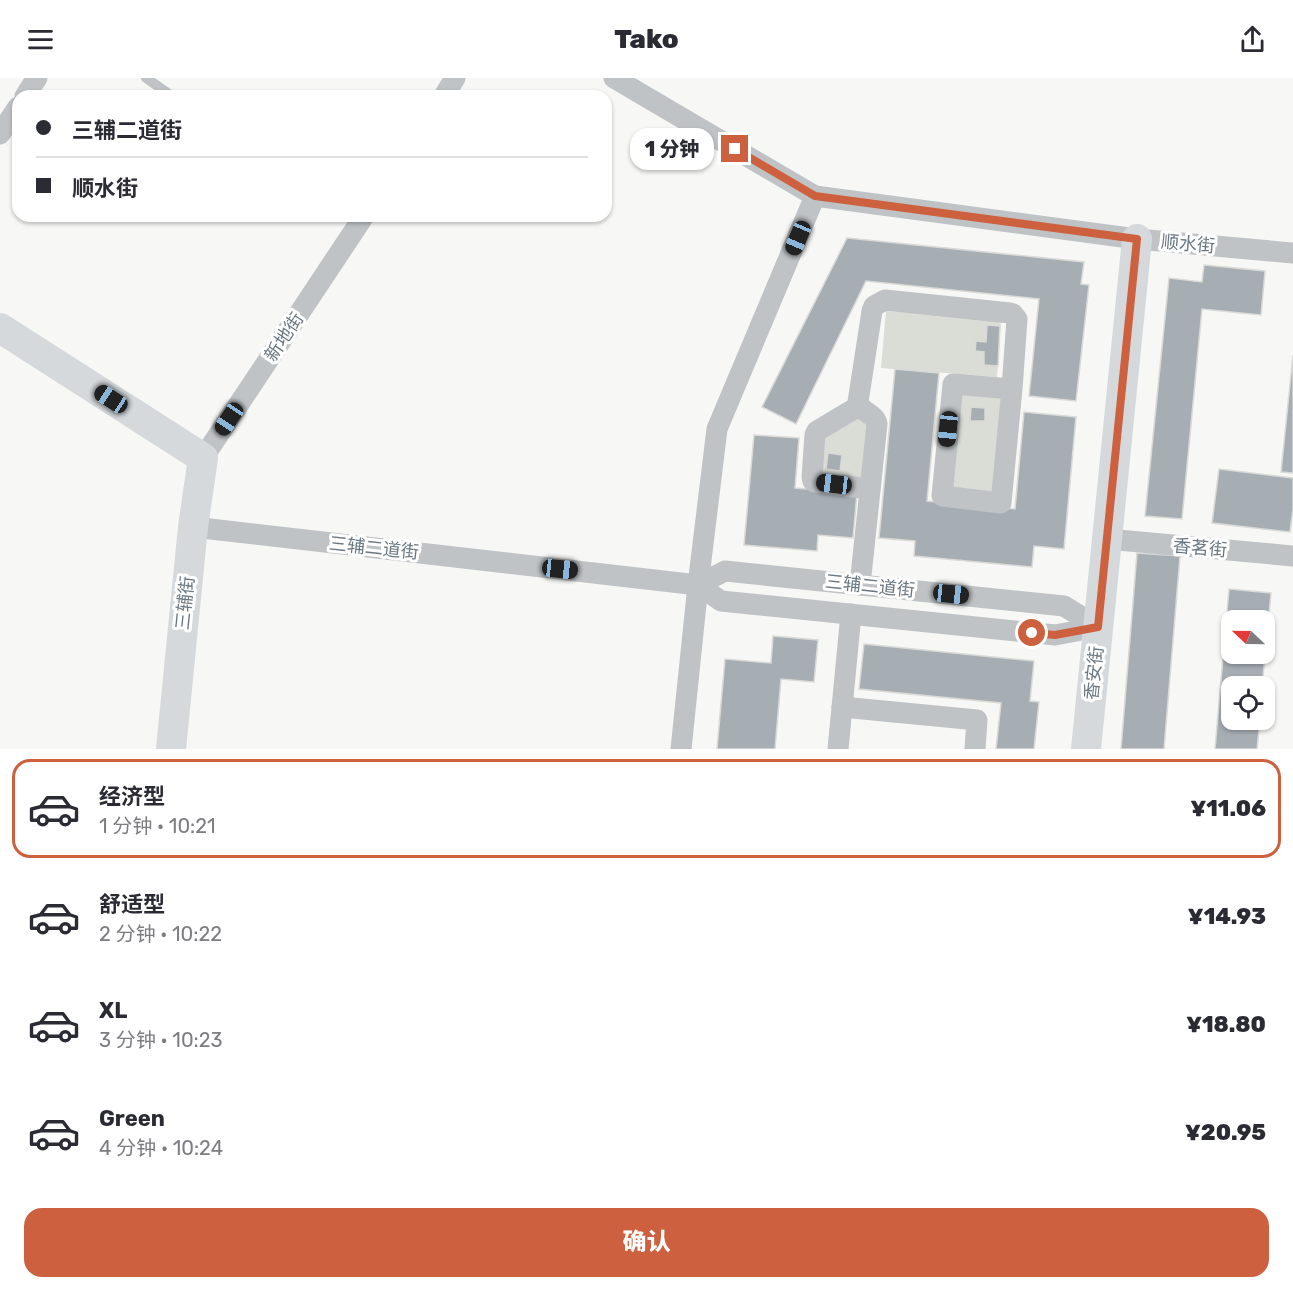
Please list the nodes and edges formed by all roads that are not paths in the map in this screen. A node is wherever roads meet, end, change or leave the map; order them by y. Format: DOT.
graph roads {
  1 [pos="146,78"];
  2 [pos="614,78"];
  3 [pos="163,90"];
  4 [pos="12,116"];
  5 [pos="0,134"];
  6 [pos="815,196"];
  7 [pos="357,222"];
  8 [pos="1137,239"];
  9 [pos="1293,253"];
  10 [pos="0,328"];
  11 [pos="1012,389"];
  12 [pos="859,406"];
  13 [pos="203,458"];
  14 [pos="870,489"];
  15 [pos="193,527"];
  16 [pos="1107,539"];
  17 [pos="1293,556"];
  18 [pos="698,585"];
  19 [pos="860,585"];
  20 [pos="851,614"];
  21 [pos="1098,627"];
  22 [pos="842,707"];
  23 [pos="171,749"];
  24 [pos="681,749"];
  25 [pos="838,749"];
  26 [pos="975,749"];
  27 [pos="1086,749"];
  1 -- 3 [label="lane"];
  2 -- 6 [label="street, 顺水街"];
  4 -- 5 [label="street"];
  6 -- 8 [label="street, 顺水街"];
  6 -- 18 [label="street"];
  7 -- 13 [label="street, 新地街"];
  8 -- 9 [label="street, 顺水街"];
  8 -- 16 [label="street, 香安街"];
  10 -- 13 [label="street"];
  11 -- 11 [label="street"];
  11 -- 12 [label="street"];
  12 -- 14 [label="street"];
  12 -- 14 [label="street"];
  13 -- 15 [label="street, 三辅街"];
  14 -- 19 [label="street"];
  15 -- 18 [label="street, 三辅二道街"];
  15 -- 23 [label="street, 三辅街"];
  16 -- 17 [label="street, 香茗街"];
  16 -- 21 [label="street, 香安街"];
  18 -- 19 [label="street, 三辅二道街"];
  18 -- 20 [label="street, 三辅二道街"];
  18 -- 24 [label="street"];
  19 -- 21 [label="street, 三辅二道街"];
  20 -- 21 [label="street, 三辅二道街"];
  20 -- 22 [label="street"];
  21 -- 27 [label="street, 香安街"];
  22 -- 25 [label="street"];
  22 -- 26 [label="street"];
}
